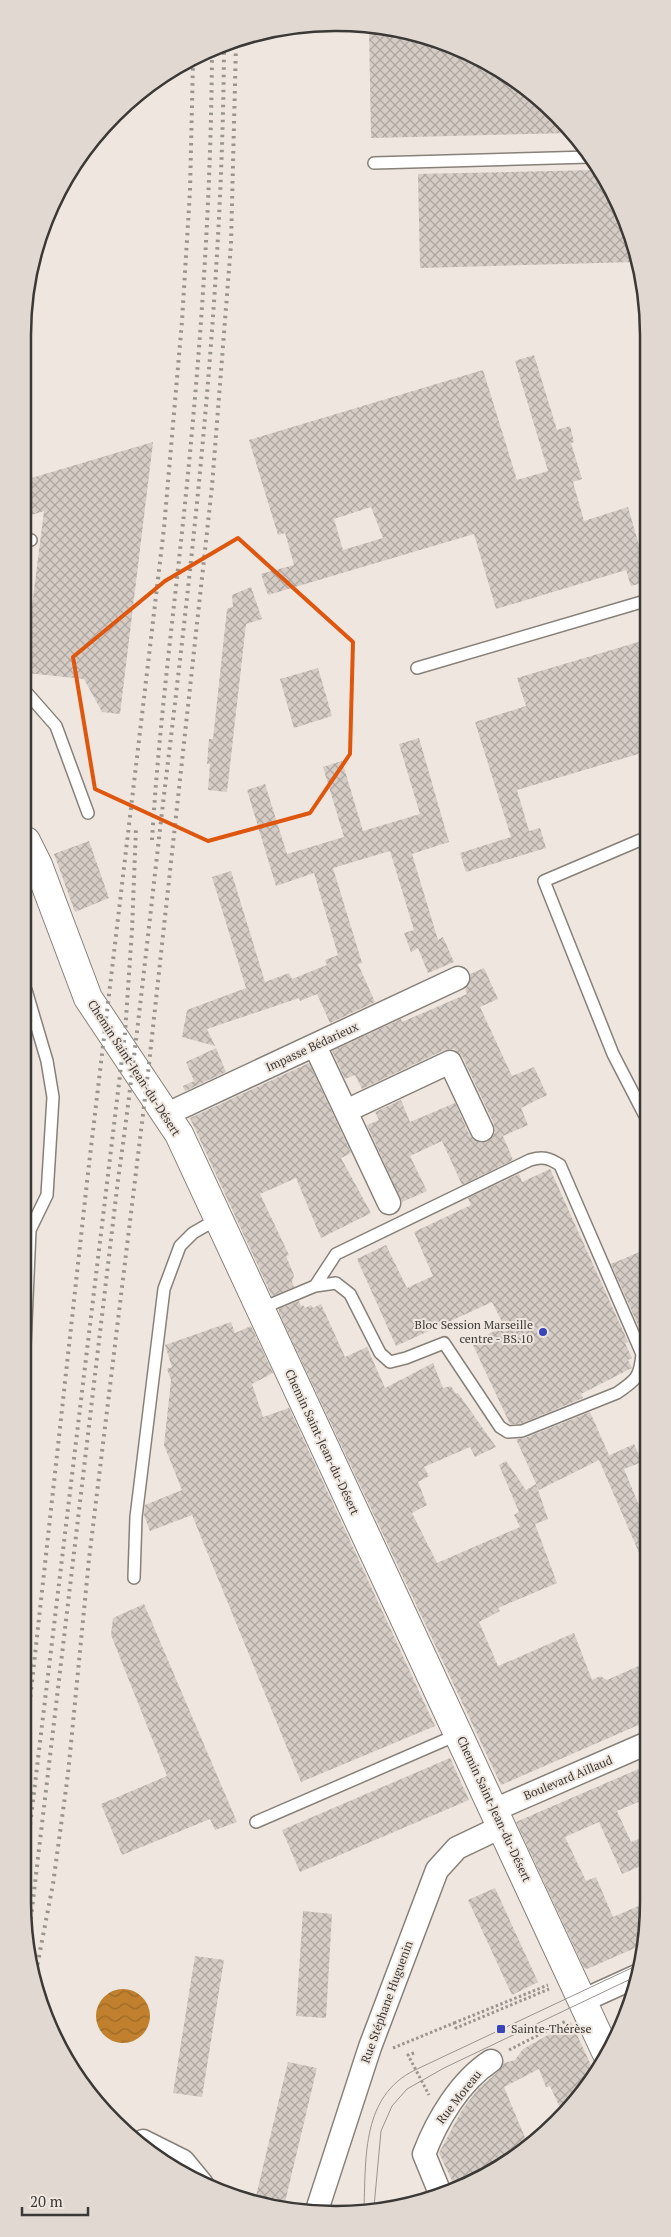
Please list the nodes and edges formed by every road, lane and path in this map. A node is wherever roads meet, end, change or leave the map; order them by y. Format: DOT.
graph roads {
  1 [pos="582,157"];
  2 [pos="374,163"];
  3 [pos="640,602"];
  4 [pos="417,668"];
  5 [pos="31,698"];
  6 [pos="88,814"];
  7 [pos="640,840"];
  8 [pos="31,851"];
  9 [pos="458,978"];
  10 [pos="31,1006"];
  11 [pos="315,1046"];
  12 [pos="640,1106"];
  13 [pos="346,1111"];
  14 [pos="165,1115"];
  15 [pos="482,1130"];
  16 [pos="389,1202"];
  17 [pos="219,1218"];
  18 [pos="31,1228"];
  19 [pos="315,1286"];
  20 [pos="259,1310"];
  21 [pos="640,1349"];
  22 [pos="640,1371"];
  23 [pos="134,1578"];
  24 [pos="459,1734"];
  25 [pos="640,1747"];
  26 [pos="498,1818"];
  27 [pos="256,1822"];
  28 [pos="630,1978"];
  29 [pos="572,1993"];
  30 [pos="454,2023"];
  31 [pos="603,2046"];
  32 [pos="370,2047"];
  33 [pos="414,2053"];
  34 [pos="491,2061"];
  35 [pos="442,2118"];
  36 [pos="158,2148"];
  37 [pos="189,2168"];
  38 [pos="438,2188"];
  39 [pos="318,2205"];
  1 -- 2 [label="lane"];
  3 -- 4 [label="lane"];
  5 -- 6 [label="lane"];
  7 -- 12 [label="lane"];
  8 -- 14 [label="street, Chemin Saint-Jean-du-Désert"];
  9 -- 11 [label="street, Impasse Bédarieux"];
  10 -- 18 [label="lane"];
  11 -- 13 [label="street"];
  11 -- 14 [label="street, Impasse Bédarieux"];
  13 -- 15 [label="street"];
  13 -- 16 [label="street"];
  14 -- 17 [label="street, Chemin Saint-Jean-du-Désert"];
  17 -- 20 [label="street, Chemin Saint-Jean-du-Désert"];
  17 -- 23 [label="lane"];
  19 -- 20 [label="lane"];
  19 -- 21 [label="lane"];
  19 -- 22 [label="lane"];
  20 -- 24 [label="street, Chemin Saint-Jean-du-Désert"];
  24 -- 26 [label="street, Chemin Saint-Jean-du-Désert"];
  24 -- 27 [label="lane"];
  25 -- 26 [label="street, Boulevard Aillaud"];
  26 -- 29 [label="street, Chemin Saint-Jean-du-Désert"];
  26 -- 32 [label="street, Rue Stéphane Huguenin"];
  28 -- 29 [label="street"];
  29 -- 30 [label="path"];
  29 -- 30 [label="path"];
  29 -- 31 [label="street, Chemin Saint-Jean-du-Désert"];
  29 -- 34 [label="path, Rue Moreau"];
  30 -- 32 [label="path"];
  32 -- 39 [label="street, Rue Stéphane Huguenin"];
  33 -- 35 [label="path"];
  34 -- 35 [label="street, Rue Moreau"];
  35 -- 38 [label="street, Rue Moreau"];
  36 -- 37 [label="street"];
}
